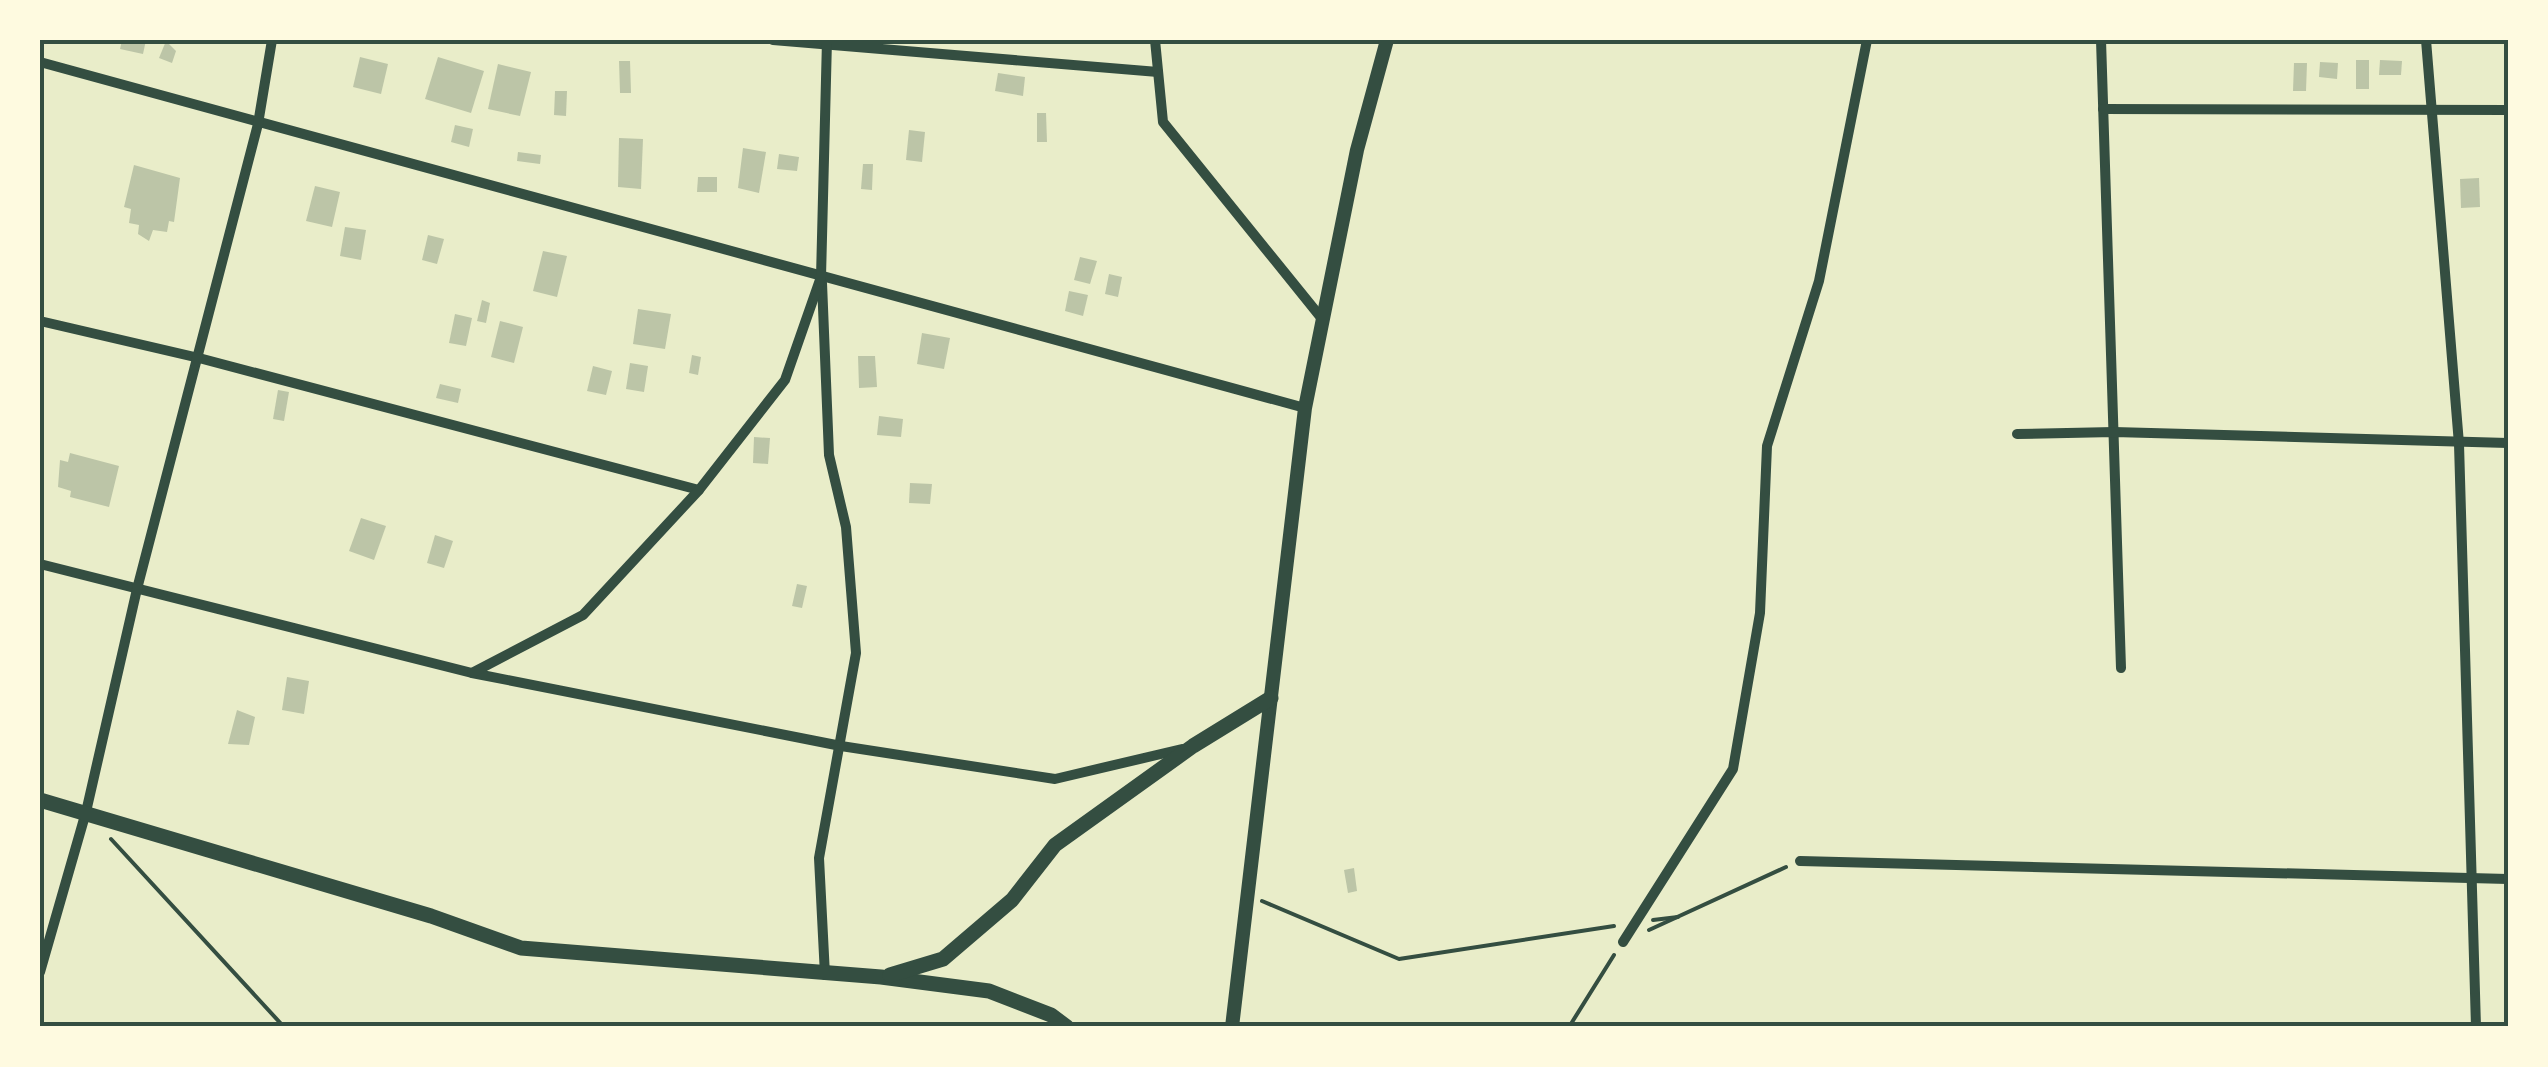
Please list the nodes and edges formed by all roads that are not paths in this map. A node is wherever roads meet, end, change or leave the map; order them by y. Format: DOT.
graph roads {
  1 [pos="272,40"];
  2 [pos="773,40"];
  3 [pos="1154,40"];
  4 [pos="1387,40"];
  5 [pos="1867,40"];
  6 [pos="2101,40"];
  7 [pos="2426,40"];
  8 [pos="826,42"];
  9 [pos="40,62"];
  10 [pos="1158,72"];
  11 [pos="2104,109"];
  12 [pos="2432,110"];
  13 [pos="2508,110"];
  14 [pos="258,124"];
  15 [pos="821,277"];
  16 [pos="1323,320"];
  17 [pos="40,321"];
  18 [pos="199,358"];
  19 [pos="1305,408"];
  20 [pos="2114,432"];
  21 [pos="2018,434"];
  22 [pos="2508,443"];
  23 [pos="2459,444"];
  24 [pos="699,490"];
  25 [pos="40,564"];
  26 [pos="137,589"];
  27 [pos="2121,668"];
  28 [pos="472,673"];
  29 [pos="1271,698"];
  30 [pos="842,746"];
  31 [pos="1194,746"];
  32 [pos="40,800"];
  33 [pos="86,812"];
  34 [pos="1800,861"];
  35 [pos="2471,875"];
  36 [pos="2508,878"];
  37 [pos="1622,942"];
  38 [pos="40,972"];
  39 [pos="824,976"];
  40 [pos="881,977"];
  41 [pos="1067,1027"];
  42 [pos="1232,1027"];
  43 [pos="2476,1027"];
  1 -- 14 [label="street"];
  2 -- 8 [label="street"];
  3 -- 10 [label="street"];
  4 -- 16 [label="main road"];
  5 -- 37 [label="street"];
  6 -- 11 [label="street"];
  7 -- 12 [label="street"];
  8 -- 10 [label="street"];
  8 -- 15 [label="street"];
  9 -- 14 [label="street"];
  10 -- 16 [label="street"];
  11 -- 12 [label="street"];
  11 -- 20 [label="street"];
  12 -- 13 [label="street"];
  12 -- 23 [label="street"];
  14 -- 15 [label="street"];
  14 -- 18 [label="street"];
  15 -- 19 [label="street"];
  15 -- 24 [label="street"];
  15 -- 30 [label="street"];
  16 -- 19 [label="main road"];
  17 -- 18 [label="street"];
  18 -- 24 [label="street"];
  18 -- 26 [label="street"];
  19 -- 29 [label="main road"];
  20 -- 21 [label="street"];
  20 -- 23 [label="street"];
  20 -- 27 [label="street"];
  22 -- 23 [label="street"];
  23 -- 35 [label="street"];
  24 -- 28 [label="street"];
  25 -- 26 [label="street"];
  26 -- 28 [label="street"];
  26 -- 33 [label="street"];
  28 -- 30 [label="street"];
  29 -- 31 [label="main road"];
  29 -- 42 [label="main road"];
  30 -- 31 [label="street"];
  30 -- 39 [label="street"];
  31 -- 40 [label="main road"];
  32 -- 33 [label="main road"];
  33 -- 38 [label="street"];
  33 -- 39 [label="main road"];
  34 -- 35 [label="street"];
  35 -- 36 [label="street"];
  35 -- 43 [label="street"];
  39 -- 40 [label="main road"];
  40 -- 41 [label="main road"];
}
